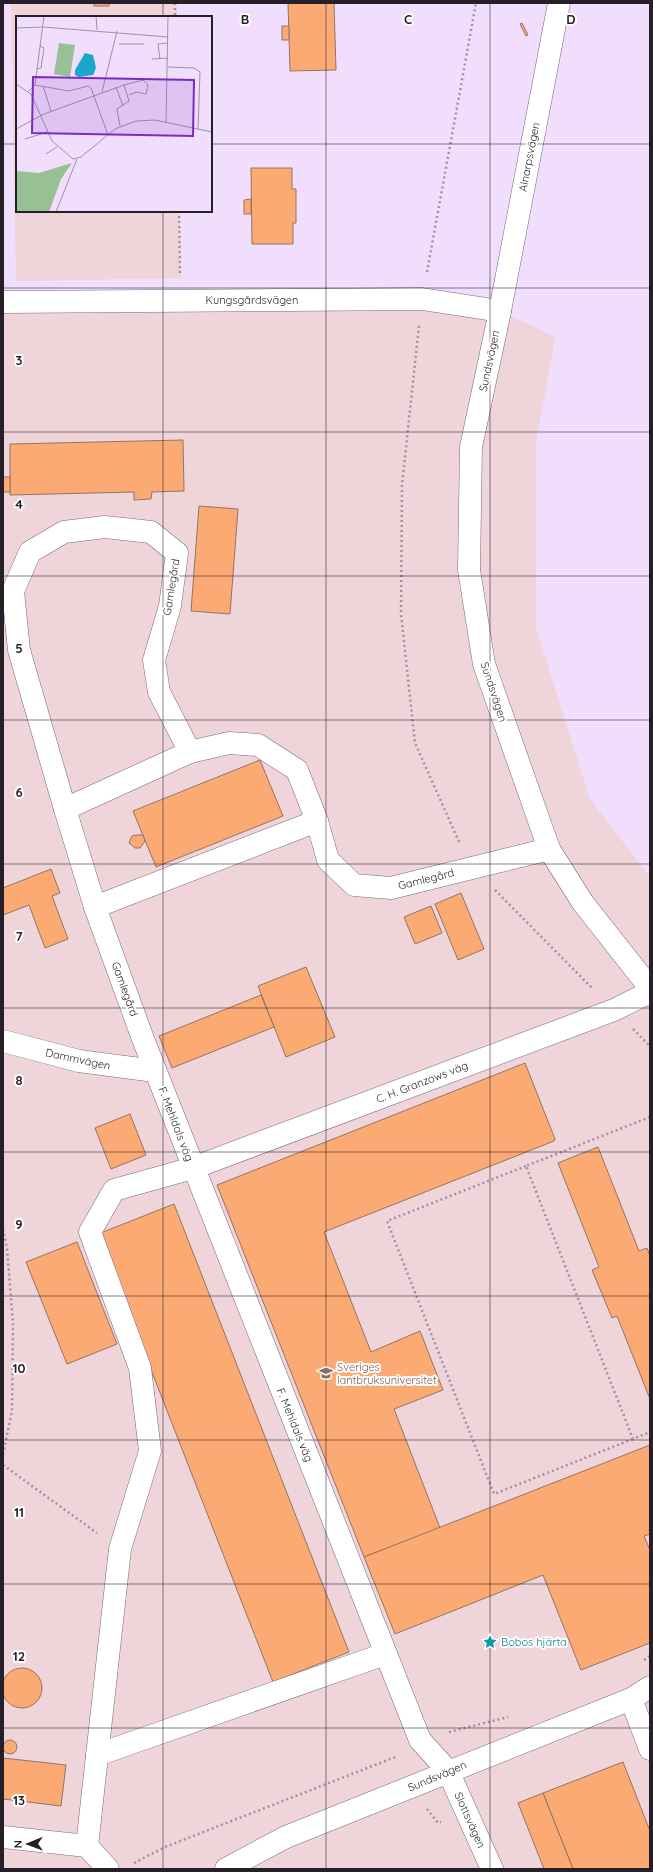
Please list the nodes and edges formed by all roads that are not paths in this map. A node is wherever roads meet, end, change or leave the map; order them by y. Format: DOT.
graph roads {
  1 [pos="559,3"];
  2 [pos="3,302"];
  3 [pos="500,311"];
  4 [pos="190,752"];
  5 [pos="65,809"];
  6 [pos="317,821"];
  7 [pos="548,849"];
  8 [pos="95,907"];
  9 [pos="650,988"];
  10 [pos="650,992"];
  11 [pos="3,1041"];
  12 [pos="155,1071"];
  13 [pos="193,1168"];
  14 [pos="385,1654"];
  15 [pos="650,1687"];
  16 [pos="632,1699"];
  17 [pos="650,1749"];
  18 [pos="97,1755"];
  19 [pos="448,1771"];
  20 [pos="3,1837"];
  21 [pos="87,1846"];
  22 [pos="108,1869"];
  23 [pos="226,1869"];
  24 [pos="492,1869"];
  1 -- 3 [label="street, Alnarpsvägen"];
  2 -- 3 [label="street, Kungsgårdsvägen"];
  3 -- 7 [label="street, Sundsvägen"];
  4 -- 5 [label="street, Gamlegård"];
  4 -- 5 [label="street, Gamlegård"];
  4 -- 6 [label="street, Gamlegård"];
  5 -- 8 [label="street, Gamlegård"];
  6 -- 7 [label="street, Gamlegård"];
  6 -- 8 [label="street"];
  7 -- 9 [label="street, Sundsvägen"];
  8 -- 12 [label="street, Gamlegård"];
  10 -- 13 [label="street, C. H. Granzows väg"];
  11 -- 12 [label="street, Dammvägen"];
  12 -- 13 [label="street, F. Mehldals väg"];
  13 -- 14 [label="street, F. Mehldals väg"];
  13 -- 18 [label="street, C. H. Granzows väg"];
  14 -- 18 [label="street"];
  14 -- 19 [label="street, F. Mehldals väg"];
  15 -- 16 [label="street, Sundsvägen"];
  16 -- 17 [label="street"];
  16 -- 19 [label="street, Sundsvägen"];
  18 -- 21 [label="street, C. H. Granzows väg"];
  19 -- 23 [label="street, Sundsvägen"];
  19 -- 24 [label="street, Slottsvägen"];
  20 -- 21 [label="street"];
  21 -- 22 [label="street"];
}
